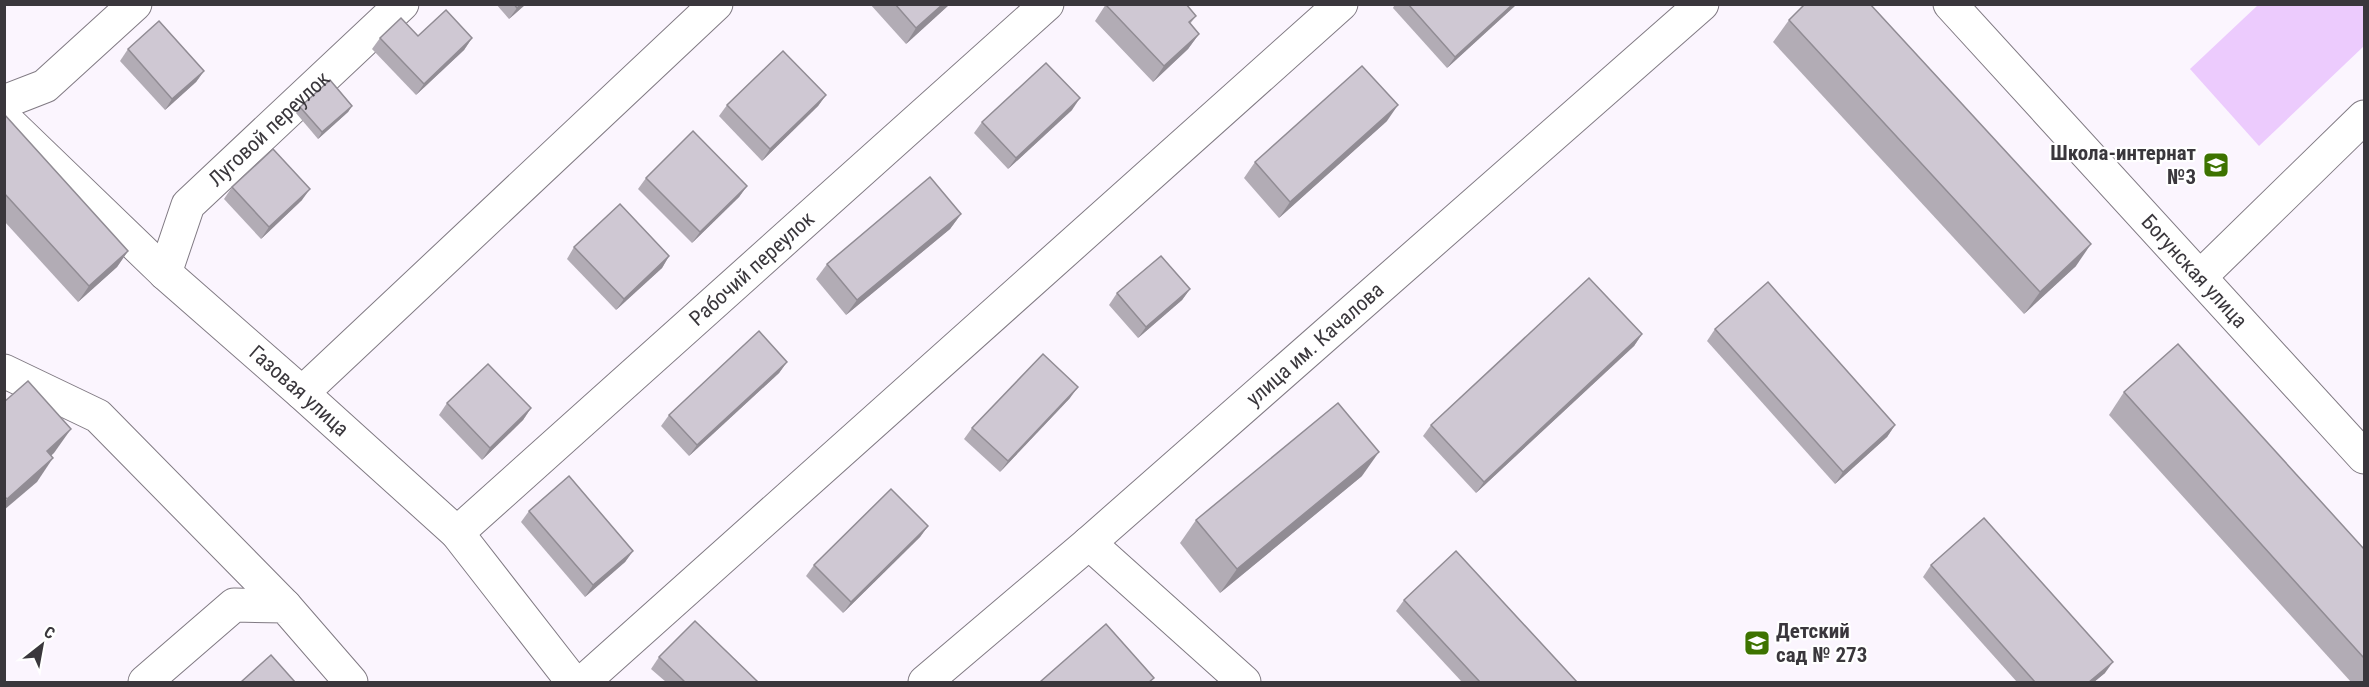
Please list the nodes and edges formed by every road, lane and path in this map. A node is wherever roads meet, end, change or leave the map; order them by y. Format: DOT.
graph roads {
  1 [pos="135,4"];
  2 [pos="402,4"];
  3 [pos="716,4"];
  4 [pos="1047,4"];
  5 [pos="1341,4"];
  6 [pos="1702,4"];
  7 [pos="1950,4"];
  8 [pos="4,102"];
  9 [pos="2364,117"];
  10 [pos="4,118"];
  11 [pos="165,273"];
  12 [pos="2200,277"];
  13 [pos="4,371"];
  14 [pos="302,393"];
  15 [pos="2364,456"];
  16 [pos="457,533"];
  17 [pos="1089,543"];
  18 [pos="285,606"];
  19 [pos="145,682"];
  20 [pos="351,682"];
  21 [pos="573,682"];
  22 [pos="583,682"];
  23 [pos="925,682"];
  24 [pos="1244,682"];
  1 -- 8 [label="street"];
  2 -- 11 [label="street, Луговой переулок"];
  3 -- 14 [label="street"];
  4 -- 16 [label="street, Рабочий переулок"];
  5 -- 22 [label="street"];
  6 -- 17 [label="street, улица им. Качалова"];
  7 -- 12 [label="street, Богунская улица"];
  9 -- 12 [label="street"];
  10 -- 11 [label="street, Газовая улица"];
  11 -- 14 [label="street, Газовая улица"];
  12 -- 15 [label="street, Богунская улица"];
  13 -- 18 [label="street"];
  14 -- 16 [label="street, Газовая улица"];
  16 -- 21 [label="street, Газовая улица"];
  17 -- 23 [label="street, улица им. Качалова"];
  17 -- 24 [label="street"];
  18 -- 19 [label="street"];
  18 -- 20 [label="street"];
}
